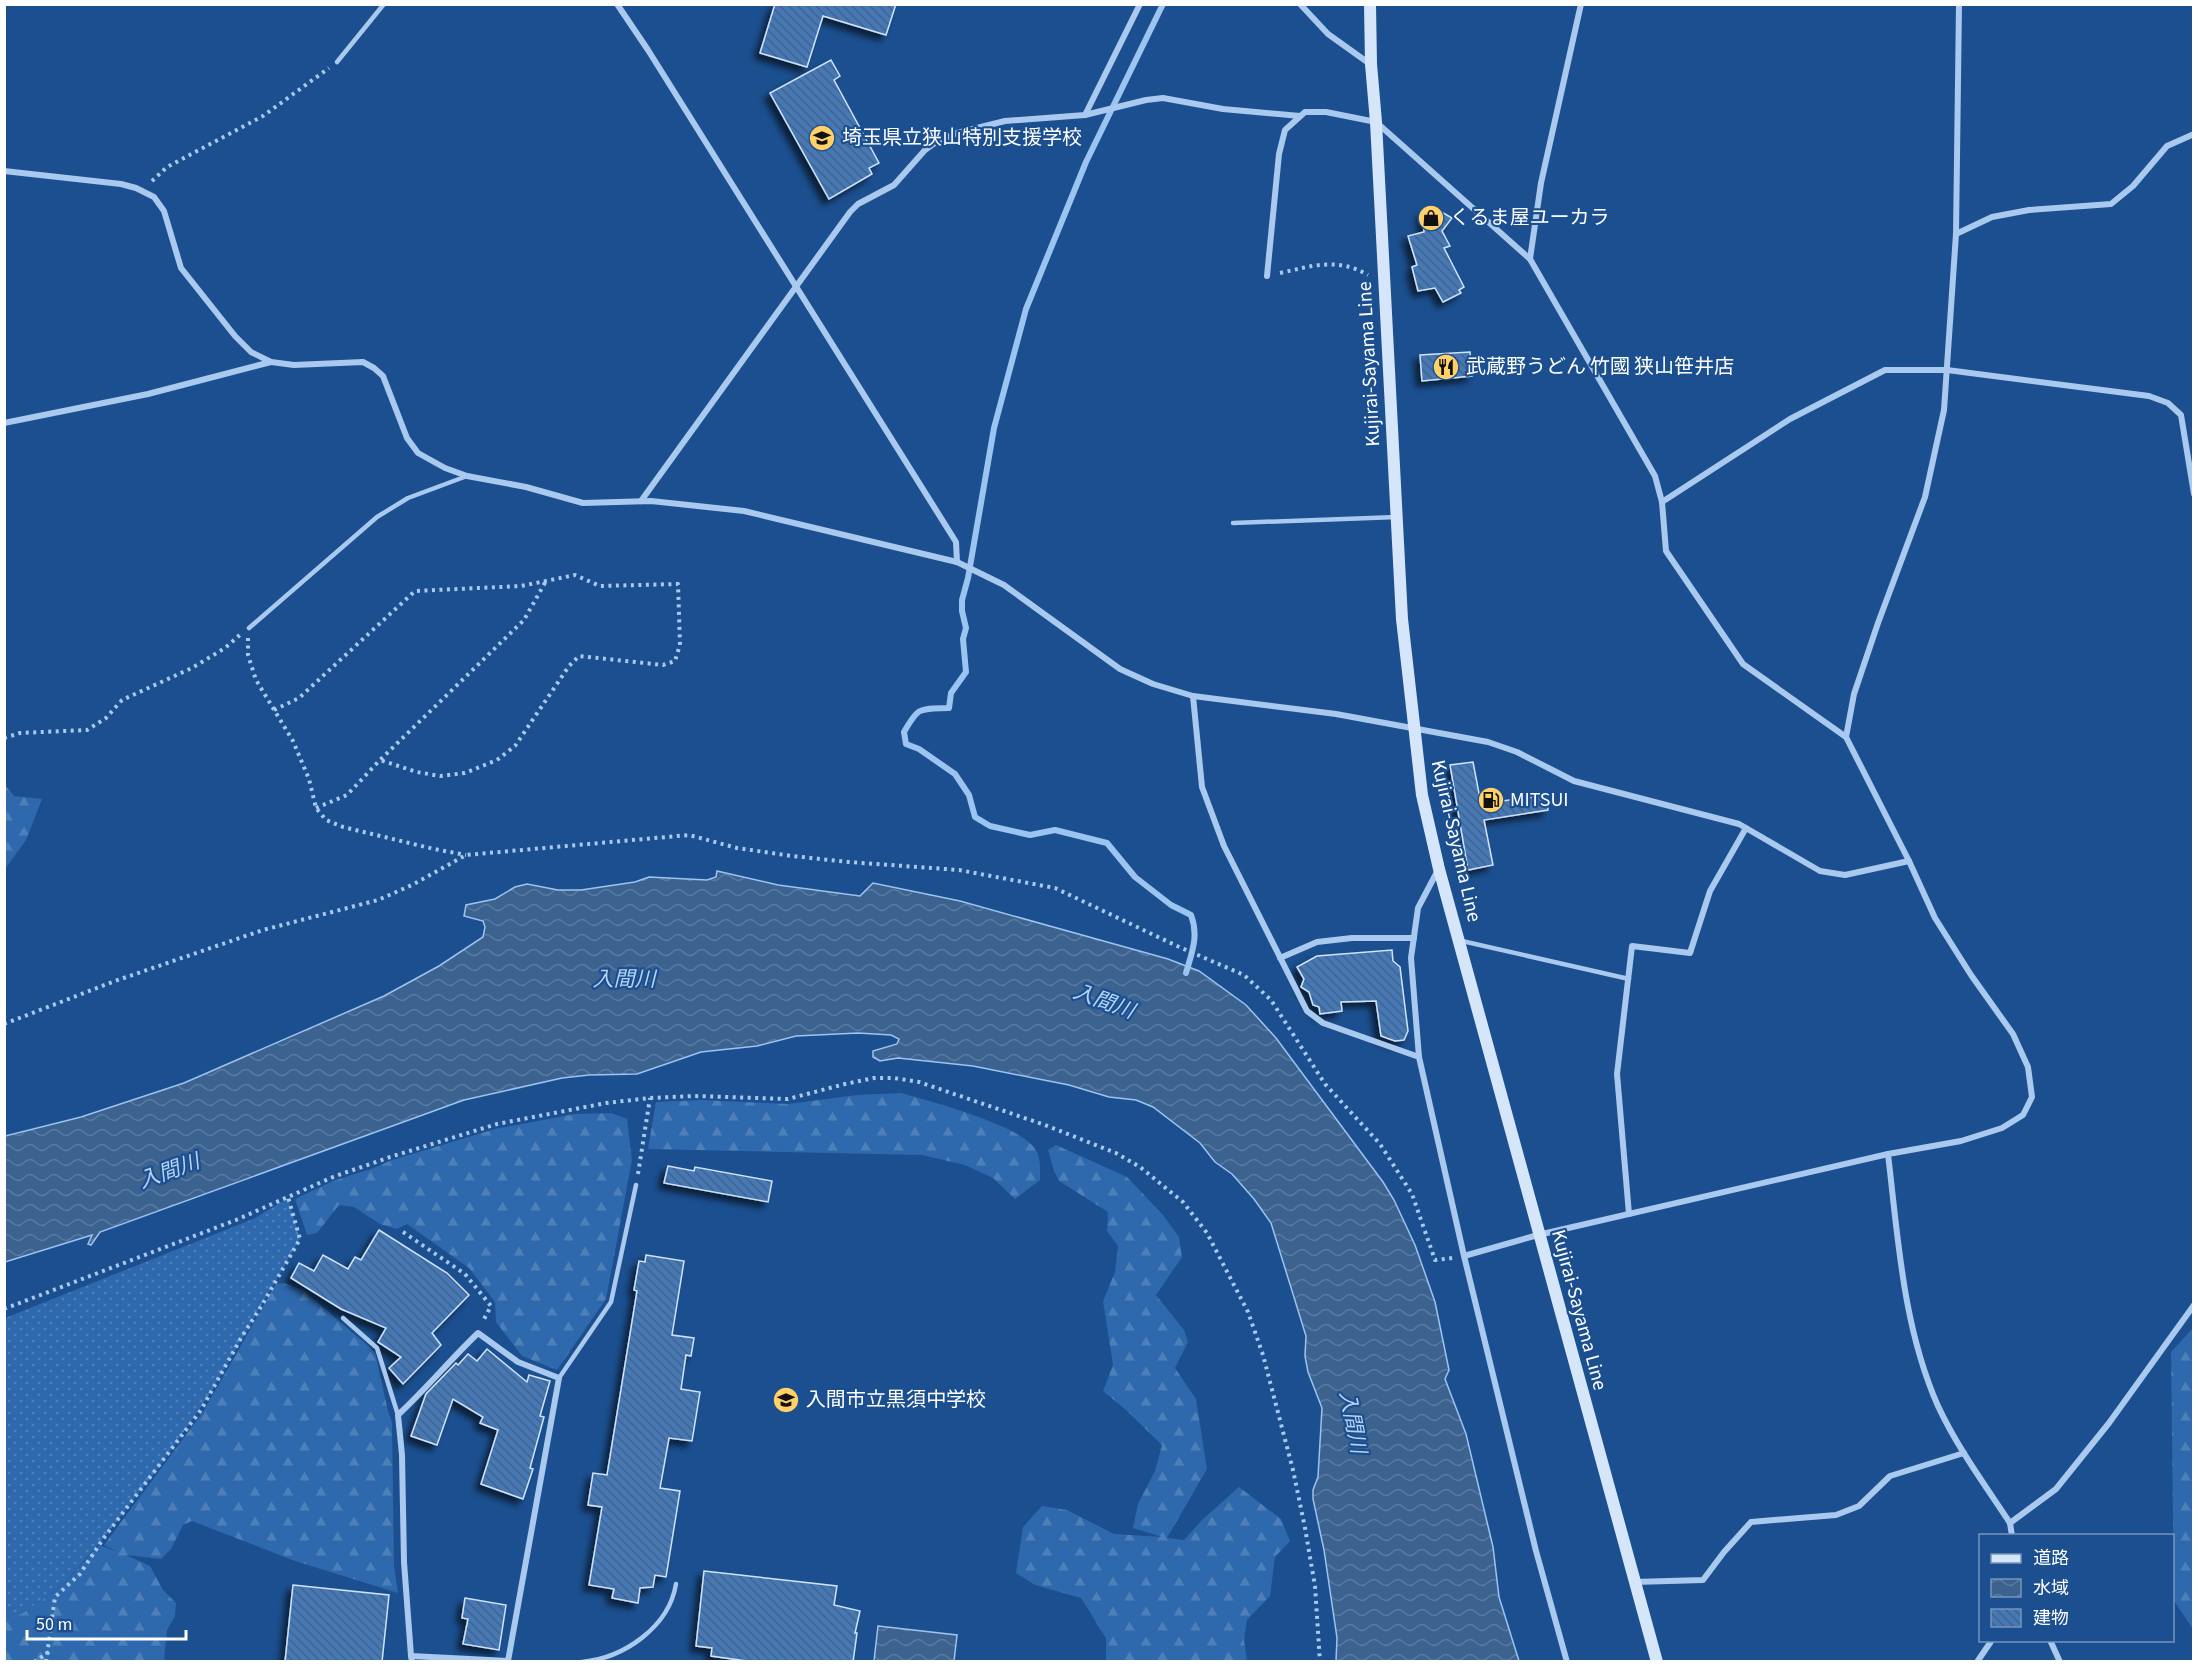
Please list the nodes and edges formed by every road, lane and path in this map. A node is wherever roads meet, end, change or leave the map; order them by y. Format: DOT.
graph roads {
  1 [pos="384,4"];
  2 [pos="617,4"];
  3 [pos="1140,4"];
  4 [pos="1300,4"];
  5 [pos="1370,4"];
  6 [pos="1581,4"];
  7 [pos="1959,4"];
  8 [pos="337,62"];
  9 [pos="1371,64"];
  10 [pos="1085,115"];
  11 [pos="1300,116"];
  12 [pos="1376,122"];
  13 [pos="2193,134"];
  14 [pos="4,171"];
  15 [pos="141,190"];
  16 [pos="1956,234"];
  17 [pos="1530,259"];
  18 [pos="1267,276"];
  19 [pos="1384,284"];
  20 [pos="796,286"];
  21 [pos="271,362"];
  22 [pos="1947,370"];
  23 [pos="4,423"];
  24 [pos="467,476"];
  25 [pos="2193,494"];
  26 [pos="641,501"];
  27 [pos="1662,502"];
  28 [pos="1397,517"];
  29 [pos="1233,523"];
  30 [pos="957,562"];
  31 [pos="546,581"];
  32 [pos="249,628"];
  33 [pos="1193,696"];
  34 [pos="274,711"];
  35 [pos="1413,729"];
  36 [pos="1846,737"];
  37 [pos="4,738"];
  38 [pos="380,760"];
  39 [pos="316,808"];
  40 [pos="1746,828"];
  41 [pos="466,855"];
  42 [pos="1909,861"];
  43 [pos="1439,869"];
  44 [pos="1414,938"];
  45 [pos="1458,940"];
  46 [pos="1280,958"];
  47 [pos="1629,979"];
  48 [pos="4,1024"];
  49 [pos="1419,1057"];
  50 [pos="650,1098"];
  51 [pos="1888,1154"];
  52 [pos="636,1185"];
  53 [pos="288,1197"];
  54 [pos="1629,1214"];
  55 [pos="403,1232"];
  56 [pos="1538,1235"];
  57 [pos="1464,1256"];
  58 [pos="2193,1305"];
  59 [pos="4,1309"];
  60 [pos="343,1318"];
  61 [pos="478,1333"];
  62 [pos="559,1378"];
  63 [pos="398,1415"];
  64 [pos="1964,1452"];
  65 [pos="2010,1523"];
  66 [pos="2012,1534"];
  67 [pos="1634,1582"];
  68 [pos="676,1584"];
  69 [pos="1991,1642"];
  70 [pos="2050,1642"];
  71 [pos="49,1652"];
  72 [pos="412,1659"];
  73 [pos="508,1661"];
  74 [pos="34,1662"];
  75 [pos="46,1662"];
  76 [pos="517,1662"];
  77 [pos="582,1662"];
  78 [pos="1320,1662"];
  79 [pos="1567,1662"];
  80 [pos="1657,1662"];
  81 [pos="1977,1662"];
  82 [pos="2060,1662"];
  1 -- 8 [label="lane"];
  2 -- 20 [label="street"];
  3 -- 10 [label="street"];
  4 -- 9 [label="street"];
  5 -- 9 [label="main road, Kujirai-Sayama Line"];
  6 -- 17 [label="street"];
  7 -- 16 [label="street"];
  8 -- 15 [label="path"];
  9 -- 12 [label="main road, Kujirai-Sayama Line"];
  10 -- 11 [label="street"];
  10 -- 20 [label="street"];
  11 -- 12 [label="street"];
  11 -- 18 [label="street"];
  12 -- 17 [label="street"];
  12 -- 19 [label="main road, Kujirai-Sayama Line"];
  13 -- 16 [label="street"];
  14 -- 15 [label="street"];
  15 -- 21 [label="street"];
  16 -- 22 [label="street"];
  17 -- 27 [label="street"];
  18 -- 19 [label="path"];
  19 -- 28 [label="main road, Kujirai-Sayama Line"];
  20 -- 26 [label="street"];
  20 -- 30 [label="street"];
  21 -- 23 [label="street"];
  21 -- 24 [label="street"];
  22 -- 25 [label="street"];
  22 -- 27 [label="street"];
  22 -- 36 [label="street"];
  24 -- 26 [label="street"];
  24 -- 32 [label="lane"];
  26 -- 30 [label="street"];
  27 -- 36 [label="street"];
  28 -- 29 [label="lane"];
  28 -- 35 [label="main road, Kujirai-Sayama Line"];
  30 -- 33 [label="street"];
  31 -- 34 [label="path"];
  31 -- 38 [label="path"];
  31 -- 38 [label="path"];
  32 -- 34 [label="path"];
  32 -- 37 [label="path"];
  33 -- 35 [label="street"];
  33 -- 46 [label="street"];
  34 -- 39 [label="path"];
  35 -- 40 [label="street"];
  35 -- 43 [label="main road, Kujirai-Sayama Line"];
  36 -- 42 [label="street"];
  38 -- 39 [label="path"];
  39 -- 41 [label="path"];
  40 -- 42 [label="street"];
  40 -- 47 [label="street"];
  41 -- 48 [label="path"];
  41 -- 57 [label="path"];
  42 -- 51 [label="street"];
  43 -- 44 [label="street"];
  43 -- 45 [label="main road, Kujirai-Sayama Line"];
  44 -- 46 [label="street"];
  44 -- 49 [label="street"];
  45 -- 47 [label="lane"];
  45 -- 56 [label="main road, Kujirai-Sayama Line"];
  46 -- 49 [label="street"];
  47 -- 54 [label="street"];
  49 -- 57 [label="street"];
  50 -- 52 [label="path"];
  50 -- 53 [label="path"];
  50 -- 78 [label="path"];
  51 -- 54 [label="street"];
  51 -- 64 [label="street"];
  52 -- 62 [label="lane"];
  53 -- 59 [label="path"];
  53 -- 71 [label="path"];
  54 -- 56 [label="street"];
  55 -- 61 [label="path"];
  56 -- 57 [label="street"];
  56 -- 67 [label="main road, Kujirai-Sayama Line"];
  57 -- 79 [label="street"];
  58 -- 65 [label="street"];
  60 -- 63 [label="lane"];
  61 -- 62 [label="street"];
  61 -- 63 [label="street"];
  62 -- 73 [label="street"];
  63 -- 72 [label="street"];
  64 -- 65 [label="street"];
  64 -- 67 [label="street"];
  65 -- 66 [label="street"];
  67 -- 80 [label="main road, Kujirai-Sayama Line"];
  68 -- 77 [label="lane"];
  69 -- 81 [label="street"];
  70 -- 82 [label="street"];
  71 -- 74 [label="path"];
  71 -- 75 [label="path"];
  72 -- 73 [label="street"];
  73 -- 76 [label="street"];
}
